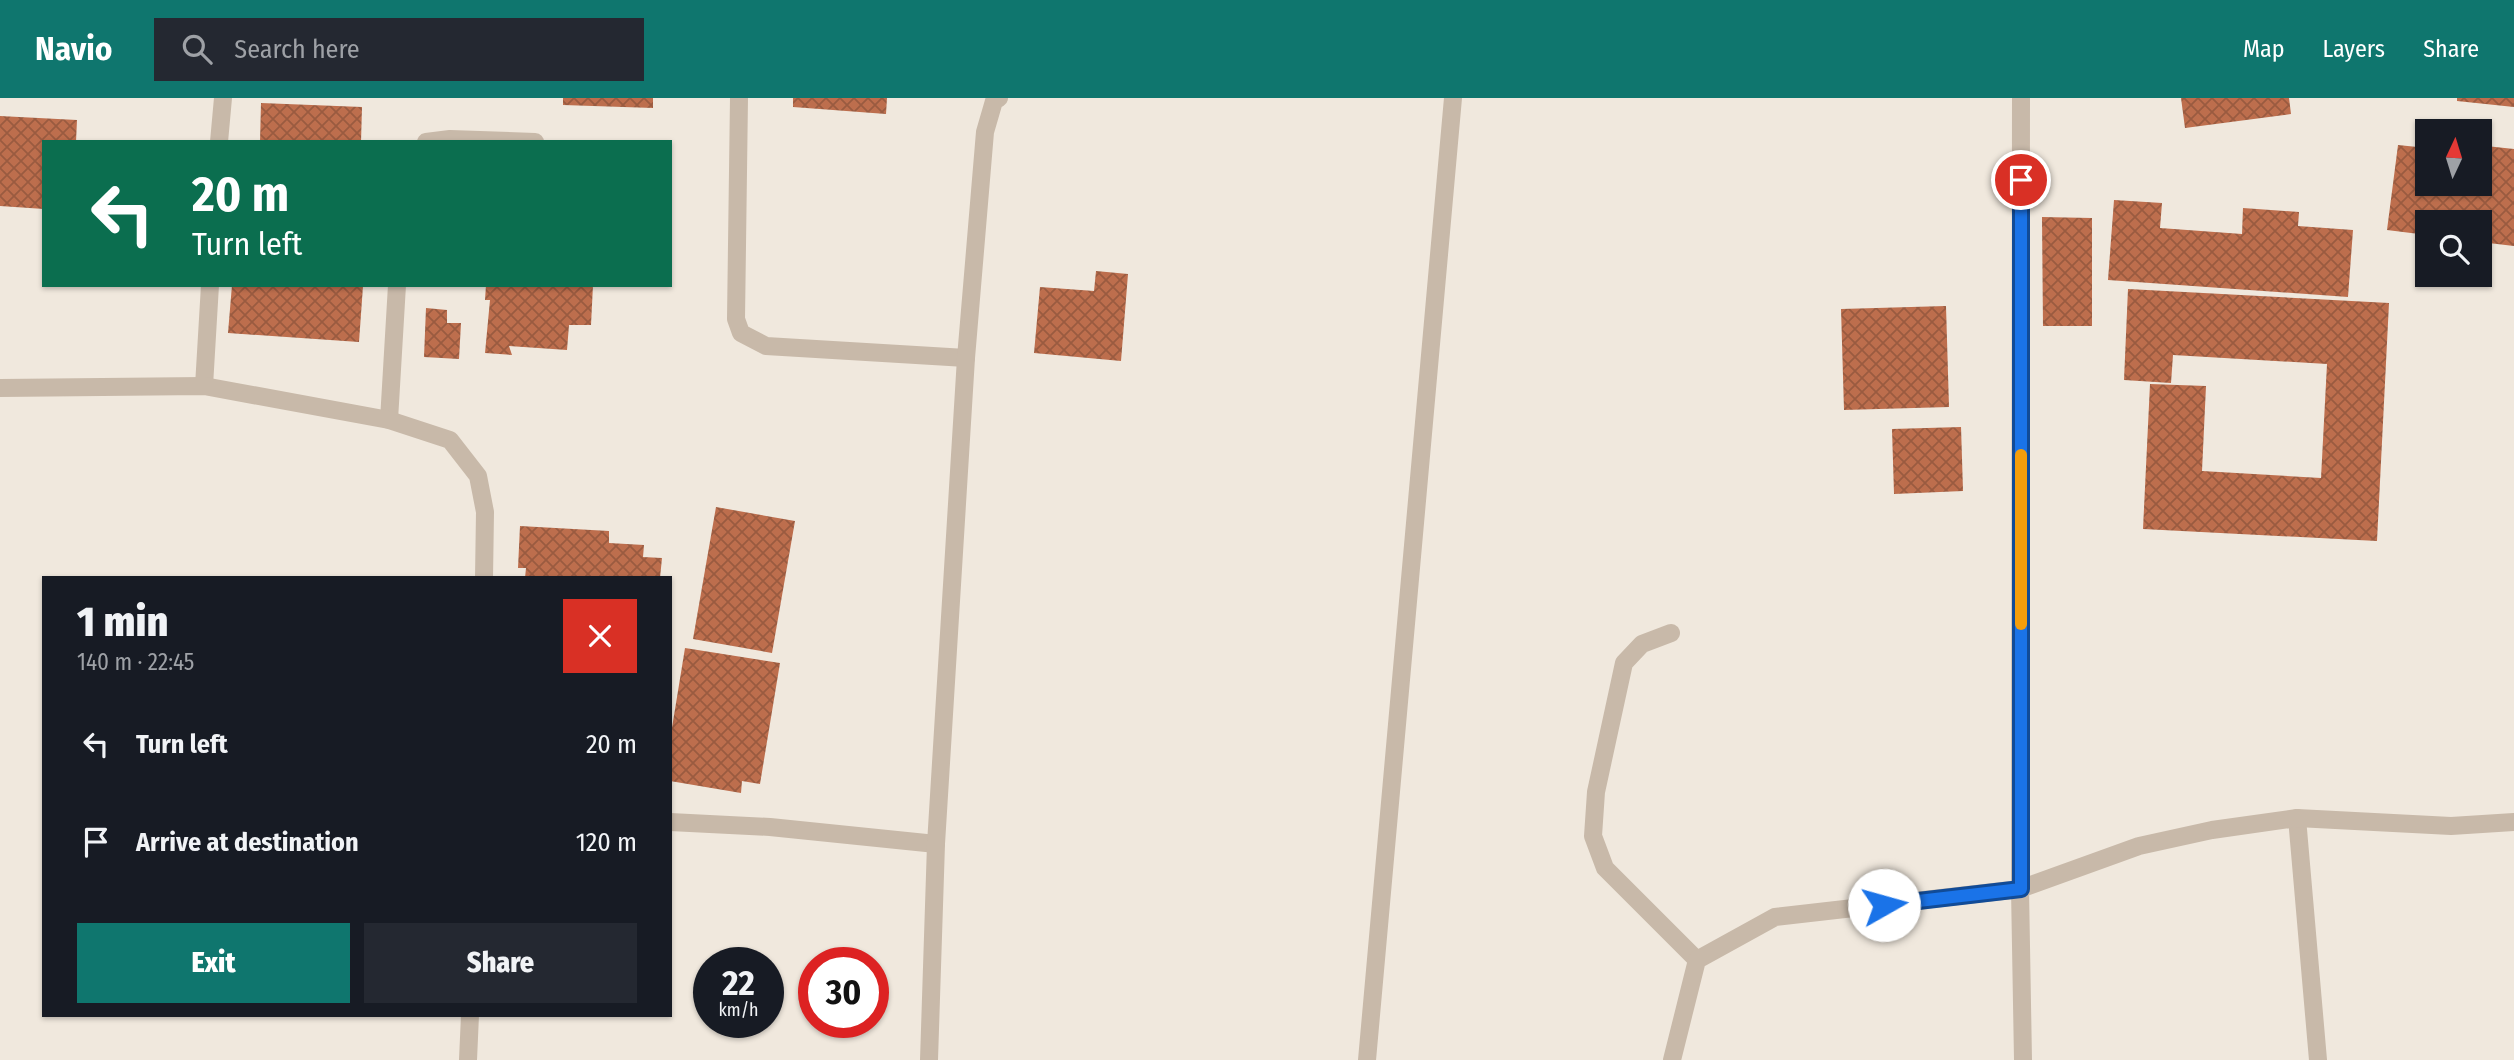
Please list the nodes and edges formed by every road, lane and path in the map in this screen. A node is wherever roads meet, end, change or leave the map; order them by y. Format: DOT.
graph roads {
  1 [pos="223,98"];
  2 [pos="739,98"];
  3 [pos="999,98"];
  4 [pos="1453,98"];
  5 [pos="2021,98"];
  6 [pos="219,140"];
  7 [pos="442,140"];
  8 [pos="478,140"];
  9 [pos="210,287"];
  10 [pos="397,287"];
  11 [pos="966,358"];
  12 [pos="204,386"];
  13 [pos="0,388"];
  14 [pos="389,420"];
  15 [pos="484,576"];
  16 [pos="1671,633"];
  17 [pos="2297,818"];
  18 [pos="672,822"];
  19 [pos="2514,822"];
  20 [pos="936,844"];
  21 [pos="2021,889"];
  22 [pos="1697,960"];
  23 [pos="470,1017"];
  24 [pos="468,1060"];
  25 [pos="929,1060"];
  26 [pos="1367,1060"];
  27 [pos="1672,1060"];
  28 [pos="2022,1060"];
  29 [pos="2318,1060"];
  1 -- 6 [label="street"];
  2 -- 11 [label="street"];
  3 -- 11 [label="street"];
  4 -- 26 [label="street"];
  5 -- 21 [label="street"];
  7 -- 8 [label="street"];
  9 -- 12 [label="street"];
  10 -- 14 [label="street"];
  11 -- 20 [label="street"];
  12 -- 13 [label="street"];
  12 -- 14 [label="street"];
  14 -- 15 [label="street"];
  16 -- 22 [label="street"];
  17 -- 19 [label="street"];
  17 -- 21 [label="street"];
  17 -- 29 [label="street"];
  18 -- 20 [label="street"];
  20 -- 25 [label="street"];
  21 -- 22 [label="street"];
  21 -- 28 [label="street"];
  22 -- 27 [label="street"];
  23 -- 24 [label="street"];
}
